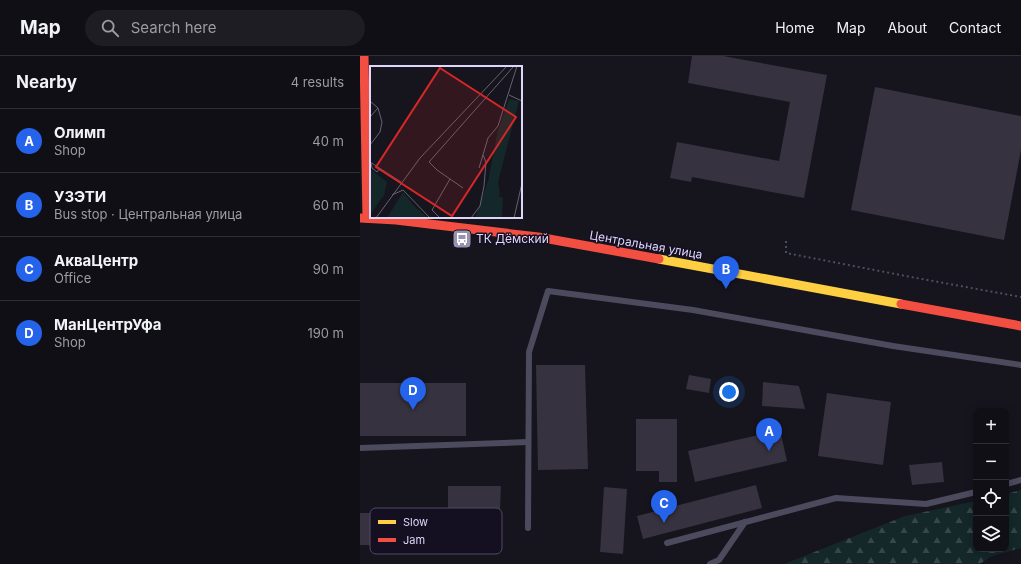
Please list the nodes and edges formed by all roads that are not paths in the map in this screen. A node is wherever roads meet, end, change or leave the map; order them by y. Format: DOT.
graph roads {
  1 [pos="364,56"];
  2 [pos="362,80"];
  3 [pos="363,218"];
  4 [pos="1021,326"];
  5 [pos="1021,365"];
  6 [pos="528,442"];
  7 [pos="360,448"];
  8 [pos="1021,480"];
  9 [pos="1009,483"];
  10 [pos="973,493"];
  11 [pos="745,522"];
  12 [pos="528,528"];
  13 [pos="667,543"];
  14 [pos="710,564"];
  1 -- 2 [label="main road"];
  2 -- 3 [label="main road"];
  3 -- 4 [label="main road, Центральная улица"];
  5 -- 6 [label="lane"];
  6 -- 7 [label="lane"];
  6 -- 12 [label="lane"];
  8 -- 9 [label="lane"];
  10 -- 11 [label="lane"];
  11 -- 13 [label="lane"];
  11 -- 14 [label="lane"];
}
